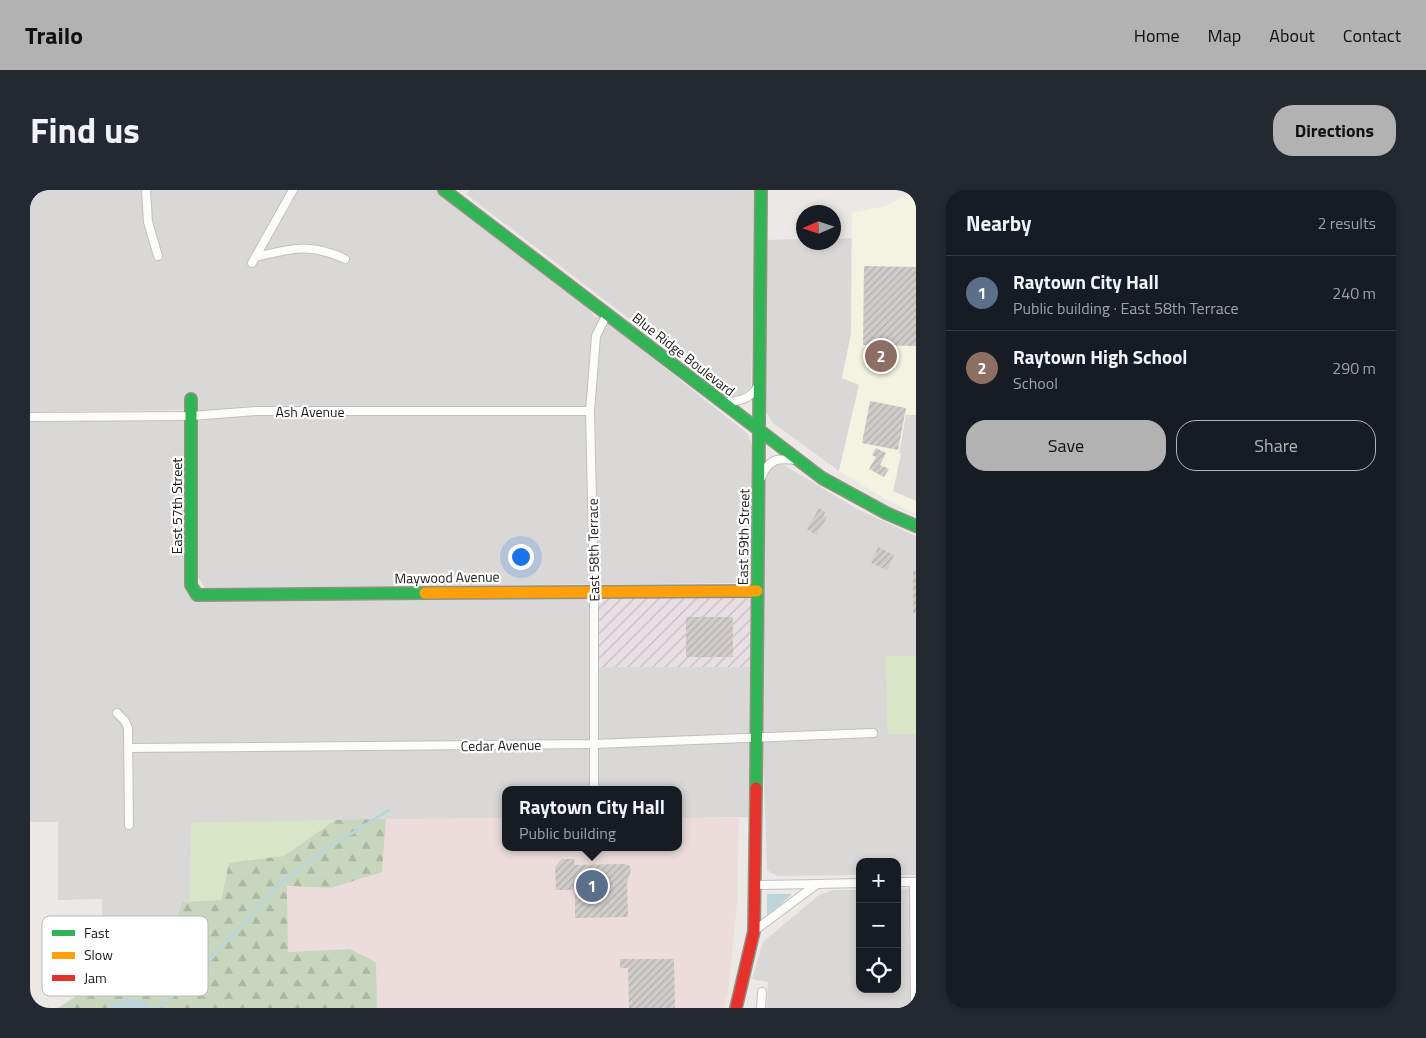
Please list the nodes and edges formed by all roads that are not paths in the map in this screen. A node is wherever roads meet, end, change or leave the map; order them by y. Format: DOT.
graph roads {
  1 [pos="146,190"];
  2 [pos="293,190"];
  3 [pos="444,190"];
  4 [pos="761,190"];
  5 [pos="158,256"];
  6 [pos="345,259"];
  7 [pos="607,314"];
  8 [pos="759,384"];
  9 [pos="191,398"];
  10 [pos="721,402"];
  11 [pos="590,411"];
  12 [pos="191,416"];
  13 [pos="30,417"];
  14 [pos="759,432"];
  15 [pos="798,460"];
  16 [pos="758,484"];
  17 [pos="916,526"];
  18 [pos="594,590"];
  19 [pos="757,591"];
  20 [pos="197,594"];
  21 [pos="117,713"];
  22 [pos="873,733"];
  23 [pos="756,739"];
  24 [pos="594,744"];
  25 [pos="129,748"];
  26 [pos="594,786"];
  27 [pos="129,825"];
  28 [pos="901,882"];
  29 [pos="915,882"];
  30 [pos="856,883"];
  31 [pos="817,884"];
  32 [pos="755,885"];
  33 [pos="754,931"];
  34 [pos="762,992"];
  35 [pos="736,1008"];
  36 [pos="761,1008"];
  37 [pos="915,1008"];
  1 -- 5 [label="street"];
  2 -- 6 [label="street"];
  3 -- 7 [label="street, Blue Ridge Boulevard"];
  4 -- 8 [label="street, East 59th Street"];
  7 -- 10 [label="street, Blue Ridge Boulevard"];
  7 -- 11 [label="street, East 58th Terrace"];
  8 -- 10 [label="street"];
  8 -- 14 [label="street, East 59th Street"];
  9 -- 12 [label="street, East 57th Street"];
  10 -- 14 [label="street, Blue Ridge Boulevard"];
  11 -- 12 [label="street, Ash Avenue"];
  11 -- 18 [label="street, East 58th Terrace"];
  12 -- 13 [label="street, Ash Avenue"];
  12 -- 20 [label="street, East 57th Street"];
  14 -- 15 [label="street, Blue Ridge Boulevard"];
  14 -- 16 [label="street, East 59th Street"];
  15 -- 16 [label="street"];
  15 -- 17 [label="street, Blue Ridge Boulevard"];
  16 -- 19 [label="street, East 59th Street"];
  18 -- 19 [label="street, Maywood Avenue"];
  18 -- 20 [label="street, Maywood Avenue"];
  18 -- 24 [label="street, East 58th Terrace"];
  19 -- 23 [label="street, East 59th Street"];
  21 -- 25 [label="street"];
  22 -- 23 [label="street, Cedar Avenue"];
  23 -- 24 [label="street, Cedar Avenue"];
  23 -- 32 [label="street, East 59th Street"];
  24 -- 25 [label="street, Cedar Avenue"];
  24 -- 26 [label="street, East 58th Terrace"];
  25 -- 27 [label="street"];
  28 -- 29 [label="street"];
  29 -- 37 [label="street"];
  30 -- 31 [label="street"];
  31 -- 32 [label="street"];
  31 -- 33 [label="street"];
  32 -- 33 [label="street, East 59th Street"];
  33 -- 35 [label="street, East 59th Street"];
  34 -- 36 [label="street"];
}
